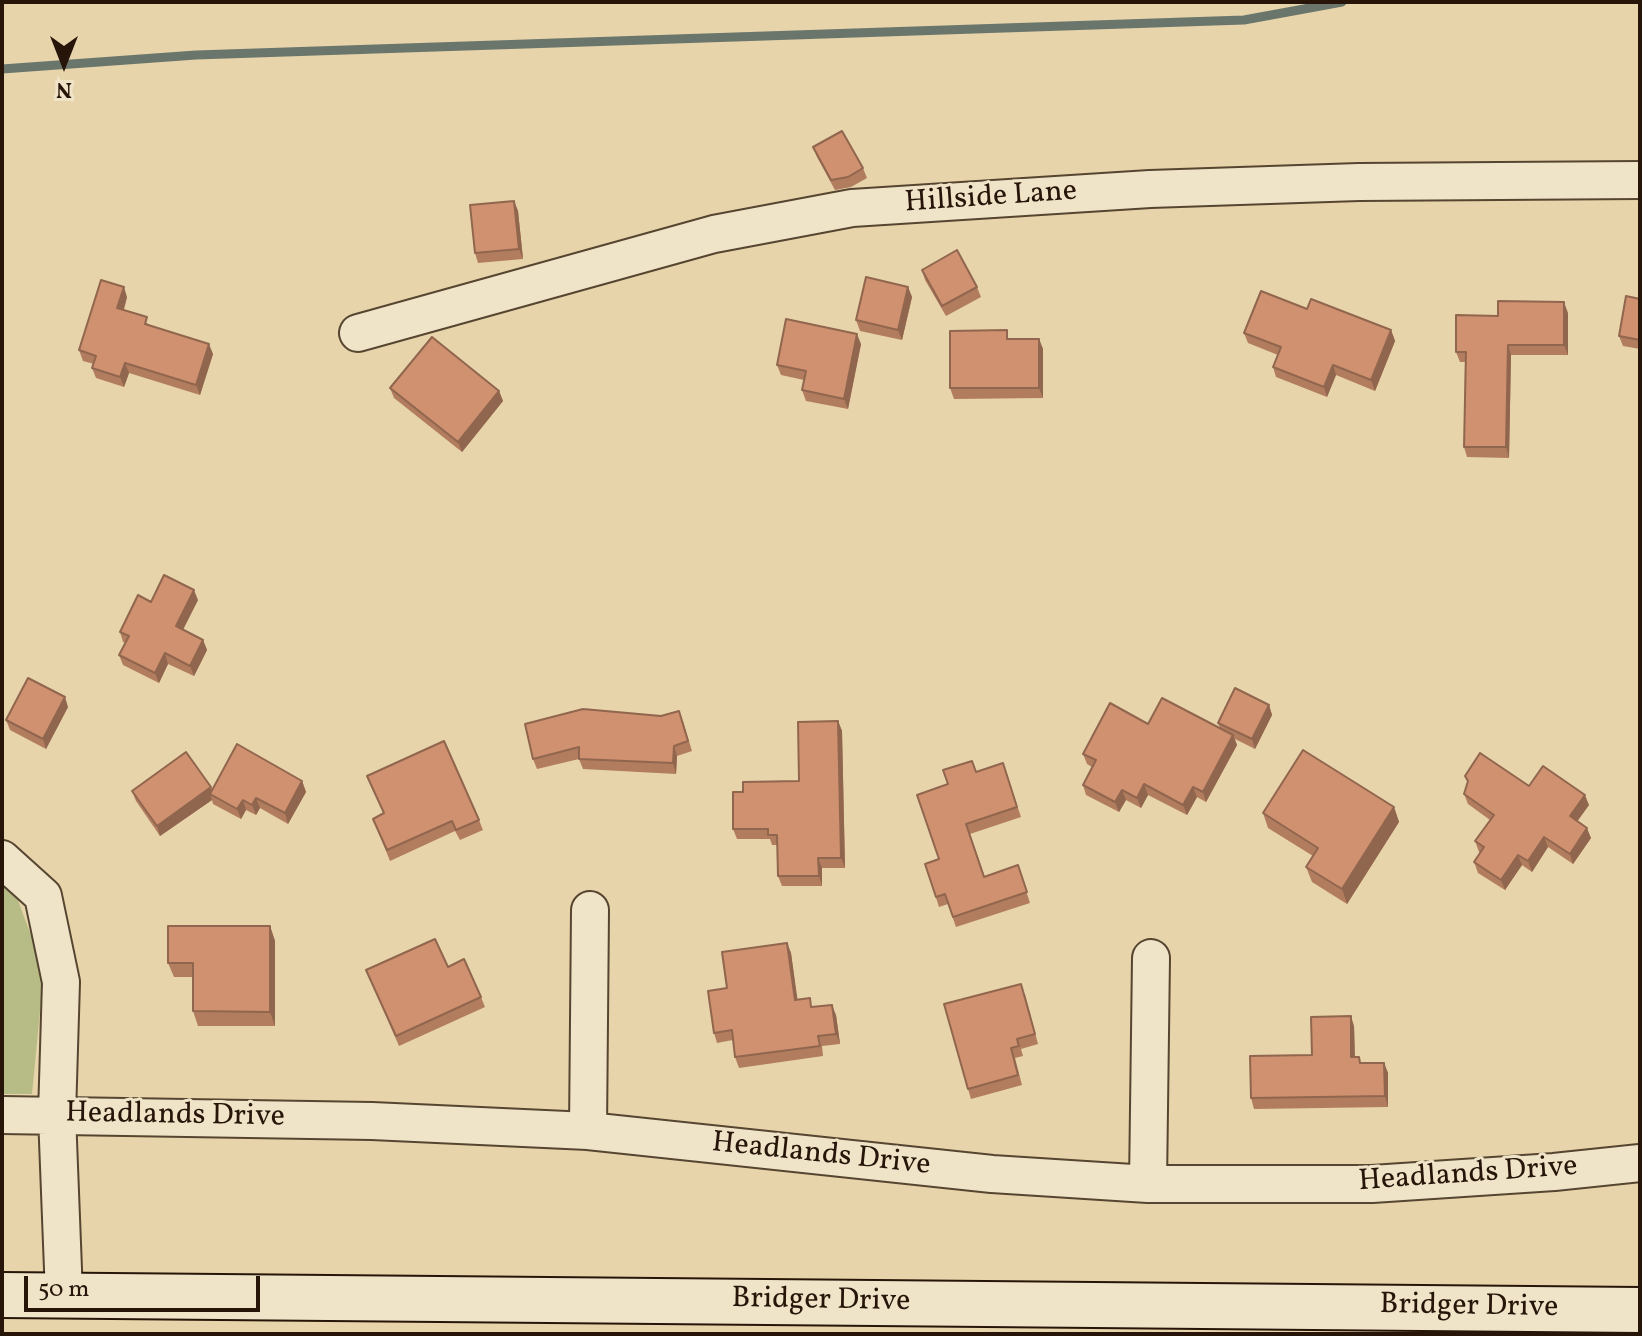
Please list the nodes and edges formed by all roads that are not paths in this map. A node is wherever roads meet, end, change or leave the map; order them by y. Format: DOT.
graph roads {
  1 [pos="1640,180"];
  2 [pos="358,333"];
  3 [pos="2,859"];
  4 [pos="590,910"];
  5 [pos="1151,958"];
  6 [pos="2,1115"];
  7 [pos="57,1115"];
  8 [pos="588,1131"];
  9 [pos="1640,1163"];
  10 [pos="1148,1184"];
  11 [pos="2,1295"];
  12 [pos="64,1295"];
  13 [pos="1640,1310"];
  1 -- 2 [label="street, Hillside Lane"];
  3 -- 7 [label="street"];
  4 -- 8 [label="street"];
  5 -- 10 [label="street"];
  6 -- 7 [label="street, Headlands Drive"];
  7 -- 8 [label="street, Headlands Drive"];
  7 -- 12 [label="street"];
  8 -- 10 [label="street, Headlands Drive"];
  9 -- 10 [label="street, Headlands Drive"];
  11 -- 12 [label="main road, Bridger Drive"];
  12 -- 13 [label="main road, Bridger Drive"];
}
